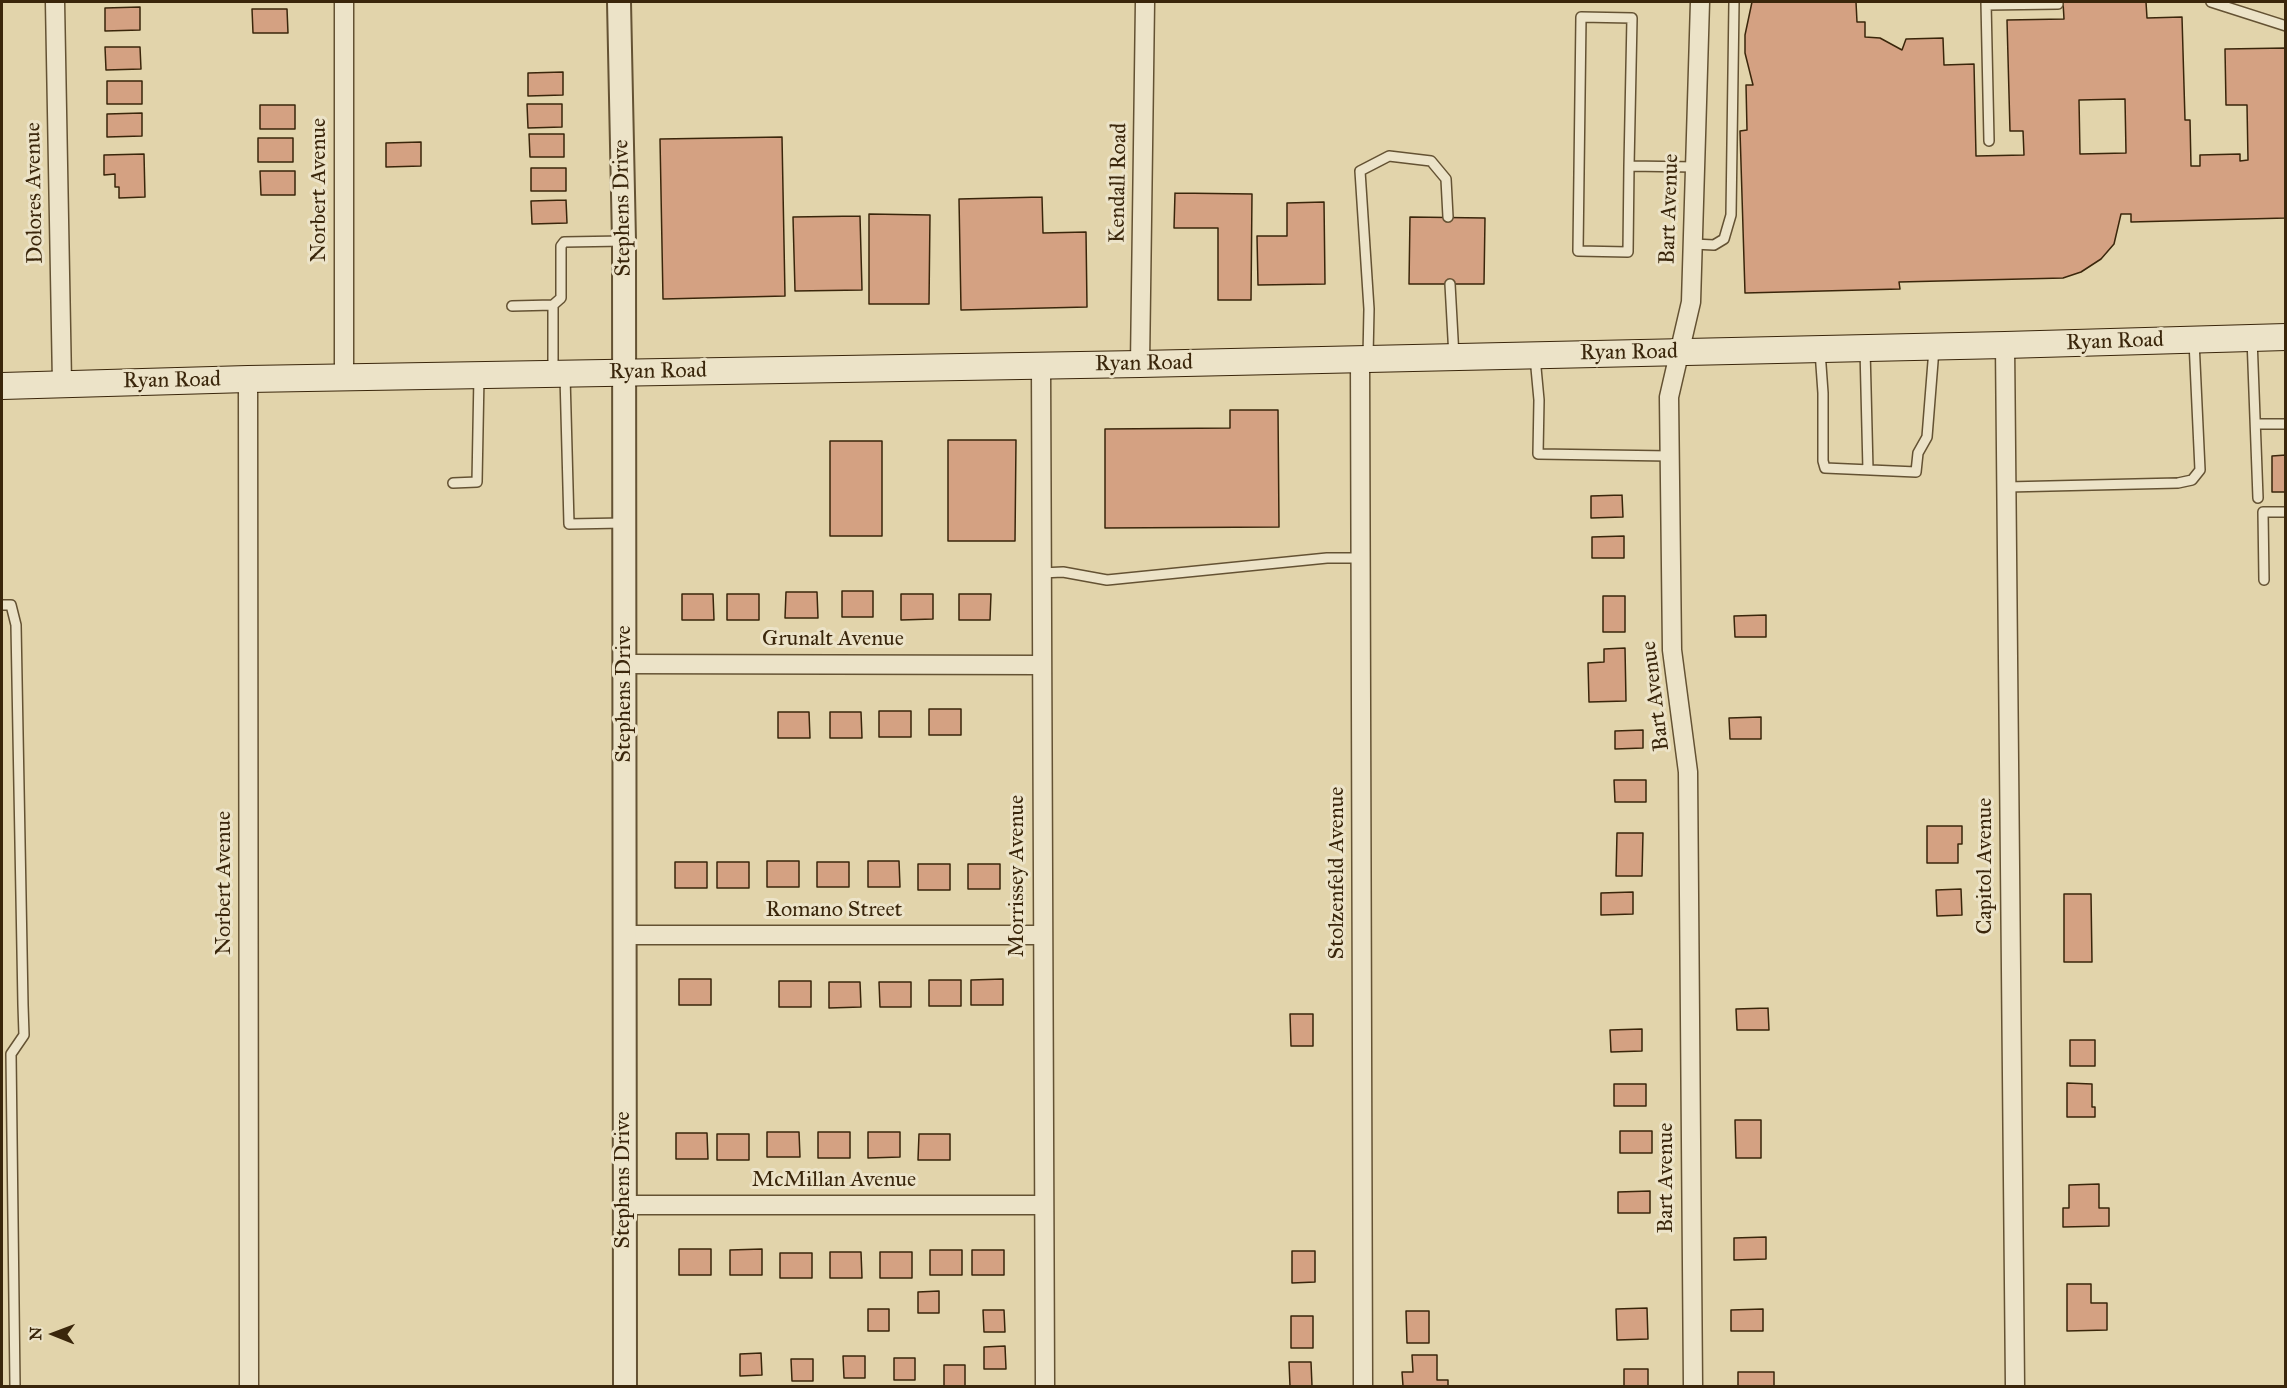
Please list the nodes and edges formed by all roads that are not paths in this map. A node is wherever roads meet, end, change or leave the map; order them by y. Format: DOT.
graph roads {
  1 [pos="55,2"];
  2 [pos="344,2"];
  3 [pos="619,2"];
  4 [pos="1145,2"];
  5 [pos="1700,2"];
  6 [pos="1734,2"];
  7 [pos="2211,2"];
  8 [pos="1986,3"];
  9 [pos="2058,4"];
  10 [pos="2286,26"];
  11 [pos="1989,141"];
  12 [pos="1629,166"];
  13 [pos="1695,167"];
  14 [pos="1448,217"];
  15 [pos="624,241"];
  16 [pos="1693,244"];
  17 [pos="1450,284"];
  18 [pos="553,305"];
  19 [pos="512,306"];
  20 [pos="2286,337"];
  21 [pos="2252,338"];
  22 [pos="2193,339"];
  23 [pos="2005,345"];
  24 [pos="1934,347"];
  25 [pos="1865,348"];
  26 [pos="1820,349"];
  27 [pos="1680,353"];
  28 [pos="1535,355"];
  29 [pos="1454,357"];
  30 [pos="1364,359"];
  31 [pos="1140,364"];
  32 [pos="1041,366"];
  33 [pos="624,373"];
  34 [pos="560,374"];
  35 [pos="479,376"];
  36 [pos="344,378"];
  37 [pos="248,379"];
  38 [pos="62,383"];
  39 [pos="2,386"];
  40 [pos="2256,424"];
  41 [pos="2286,424"];
  42 [pos="1670,456"];
  43 [pos="1868,470"];
  44 [pos="453,483"];
  45 [pos="2007,487"];
  46 [pos="2258,498"];
  47 [pos="2286,512"];
  48 [pos="624,523"];
  49 [pos="1361,558"];
  50 [pos="1041,573"];
  51 [pos="2264,580"];
  52 [pos="2,605"];
  53 [pos="625,664"];
  54 [pos="1042,664"];
  55 [pos="625,935"];
  56 [pos="1042,935"];
  57 [pos="624,1205"];
  58 [pos="1044,1205"];
  59 [pos="15,1386"];
  60 [pos="249,1386"];
  61 [pos="625,1386"];
  62 [pos="1045,1386"];
  63 [pos="1363,1386"];
  64 [pos="1693,1386"];
  65 [pos="2014,1386"];
  1 -- 38 [label="street, Dolores Avenue"];
  2 -- 36 [label="street, Norbert Avenue"];
  3 -- 15 [label="street, Stephens Drive"];
  4 -- 31 [label="street, Kendall Road"];
  5 -- 13 [label="street, Bart Avenue"];
  6 -- 16 [label="lane"];
  7 -- 10 [label="lane"];
  8 -- 9 [label="lane"];
  8 -- 11 [label="lane"];
  12 -- 12 [label="lane"];
  12 -- 13 [label="lane"];
  13 -- 16 [label="street, Bart Avenue"];
  14 -- 30 [label="lane"];
  15 -- 18 [label="lane"];
  15 -- 33 [label="street, Stephens Drive"];
  16 -- 27 [label="street, Bart Avenue"];
  17 -- 29 [label="lane"];
  18 -- 19 [label="lane"];
  18 -- 34 [label="lane"];
  20 -- 21 [label="main road, Ryan Road"];
  21 -- 22 [label="main road, Ryan Road"];
  21 -- 40 [label="lane"];
  22 -- 23 [label="main road, Ryan Road"];
  22 -- 45 [label="lane"];
  23 -- 24 [label="main road, Ryan Road"];
  23 -- 45 [label="street, Capitol Avenue"];
  24 -- 25 [label="main road, Ryan Road"];
  24 -- 43 [label="lane"];
  25 -- 26 [label="main road, Ryan Road"];
  25 -- 43 [label="lane"];
  26 -- 27 [label="main road, Ryan Road"];
  26 -- 43 [label="lane"];
  27 -- 28 [label="main road, Ryan Road"];
  27 -- 42 [label="street, Bart Avenue"];
  28 -- 29 [label="main road, Ryan Road"];
  28 -- 42 [label="lane"];
  29 -- 30 [label="main road, Ryan Road"];
  30 -- 31 [label="main road, Ryan Road"];
  30 -- 49 [label="street, Stolzenfeld Avenue"];
  31 -- 32 [label="main road, Ryan Road"];
  32 -- 33 [label="main road, Ryan Road"];
  32 -- 50 [label="street, Morrissey Avenue"];
  33 -- 34 [label="main road, Ryan Road"];
  33 -- 48 [label="street, Stephens Drive"];
  34 -- 35 [label="main road, Ryan Road"];
  34 -- 48 [label="lane"];
  35 -- 36 [label="main road, Ryan Road"];
  35 -- 44 [label="lane"];
  36 -- 37 [label="main road, Ryan Road"];
  37 -- 38 [label="main road, Ryan Road"];
  37 -- 60 [label="street, Norbert Avenue"];
  38 -- 39 [label="main road, Ryan Road"];
  40 -- 41 [label="lane"];
  40 -- 46 [label="lane"];
  42 -- 64 [label="street, Bart Avenue"];
  45 -- 65 [label="street, Capitol Avenue"];
  47 -- 51 [label="lane"];
  48 -- 53 [label="street, Stephens Drive"];
  49 -- 50 [label="lane"];
  49 -- 63 [label="street, Stolzenfeld Avenue"];
  50 -- 54 [label="street, Morrissey Avenue"];
  52 -- 59 [label="lane"];
  53 -- 54 [label="street, Grunalt Avenue"];
  53 -- 55 [label="street, Stephens Drive"];
  54 -- 56 [label="street, Morrissey Avenue"];
  55 -- 56 [label="street, Romano Street"];
  55 -- 57 [label="street, Stephens Drive"];
  56 -- 58 [label="street, Morrissey Avenue"];
  57 -- 58 [label="street, McMillan Avenue"];
  57 -- 61 [label="street, Stephens Drive"];
  58 -- 62 [label="street, Morrissey Avenue"];
}
